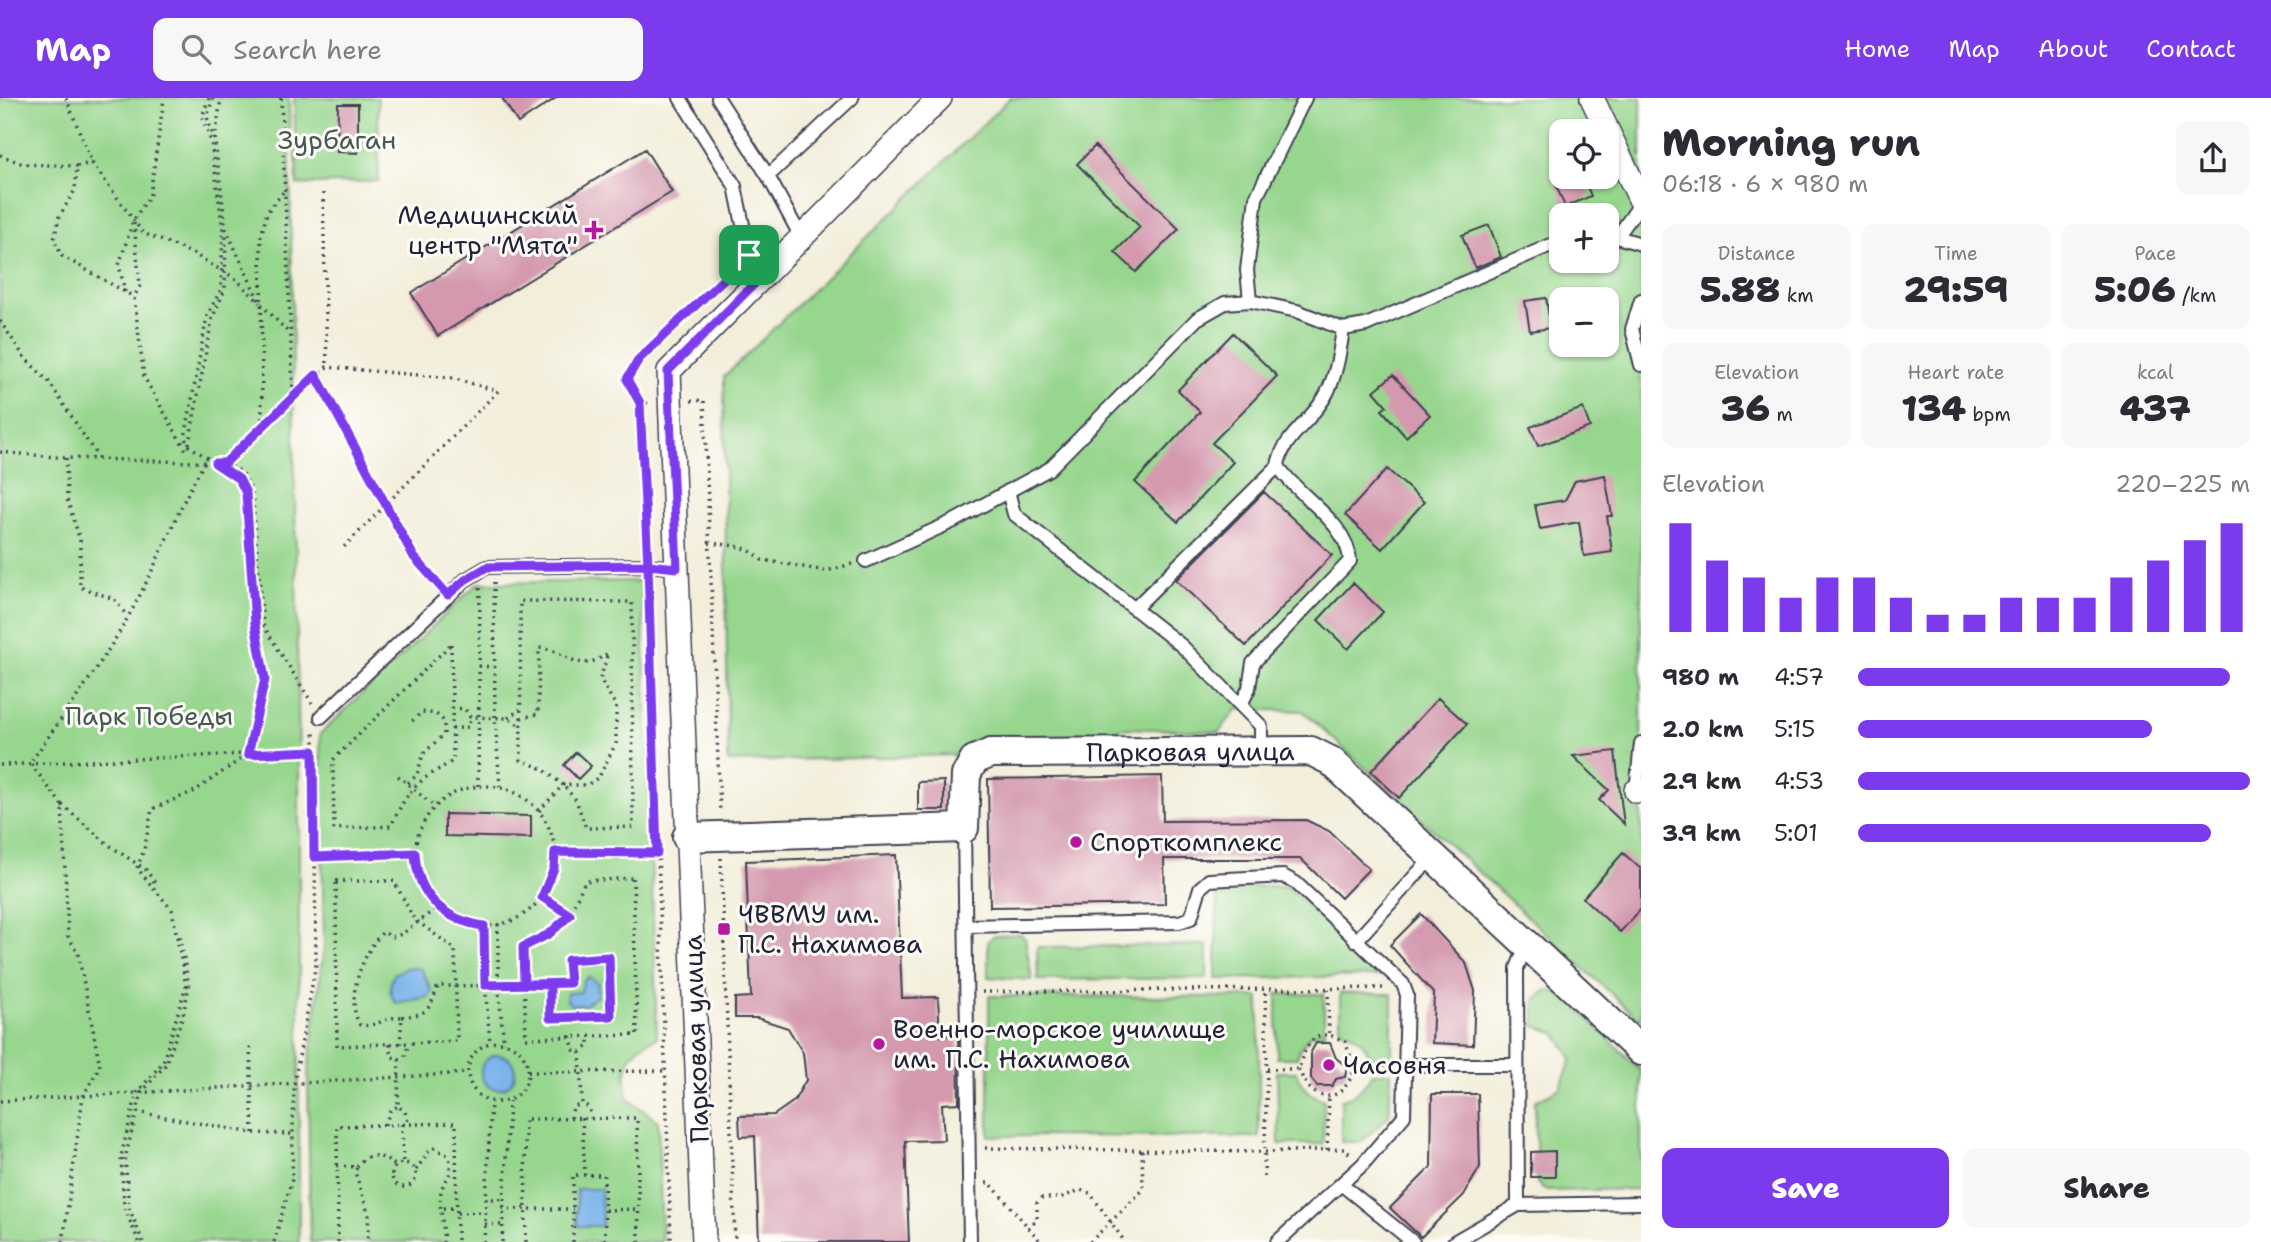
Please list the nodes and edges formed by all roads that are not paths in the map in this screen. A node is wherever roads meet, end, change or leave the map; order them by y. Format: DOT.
graph roads {
  1 [pos="680,98"];
  2 [pos="718,98"];
  3 [pos="852,98"];
  4 [pos="940,98"];
  5 [pos="1305,98"];
  6 [pos="1592,98"];
  7 [pos="768,176"];
  8 [pos="1641,202"];
  9 [pos="1619,229"];
  10 [pos="801,237"];
  11 [pos="1619,239"];
  12 [pos="1641,244"];
  13 [pos="1549,246"];
  14 [pos="755,283"];
  15 [pos="1641,300"];
  16 [pos="1250,301"];
  17 [pos="1343,328"];
  18 [pos="1641,365"];
  19 [pos="1278,466"];
  20 [pos="1008,491"];
  21 [pos="866,561"];
  22 [pos="677,568"];
  23 [pos="1134,609"];
  24 [pos="1241,705"];
  25 [pos="321,717"];
  26 [pos="1641,743"];
  27 [pos="1261,751"];
  28 [pos="1639,791"];
  29 [pos="964,828"];
  30 [pos="687,837"];
  31 [pos="1435,855"];
  32 [pos="966,926"];
  33 [pos="1356,941"];
  34 [pos="1532,947"];
  35 [pos="1641,1051"];
  36 [pos="1407,1065"];
  37 [pos="1517,1065"];
  38 [pos="1341,1184"];
  39 [pos="1641,1203"];
  40 [pos="1518,1205"];
  41 [pos="704,1242"];
  42 [pos="970,1242"];
  43 [pos="1277,1242"];
  44 [pos="1413,1242"];
  45 [pos="1454,1242"];
  1 -- 14 [label="lane"];
  2 -- 7 [label="lane"];
  3 -- 7 [label="lane"];
  4 -- 10 [label="street, Парковая улица"];
  5 -- 16 [label="lane"];
  6 -- 8 [label="street"];
  7 -- 10 [label="lane"];
  8 -- 9 [label="lane"];
  10 -- 14 [label="street, Парковая улица"];
  11 -- 12 [label="lane"];
  13 -- 17 [label="lane"];
  14 -- 22 [label="street, Парковая улица"];
  15 -- 18 [label="lane"];
  16 -- 17 [label="lane"];
  16 -- 20 [label="lane"];
  17 -- 19 [label="lane"];
  19 -- 23 [label="lane"];
  19 -- 24 [label="lane"];
  20 -- 21 [label="lane"];
  20 -- 23 [label="lane"];
  22 -- 25 [label="lane"];
  22 -- 30 [label="street, Парковая улица"];
  23 -- 24 [label="lane"];
  24 -- 27 [label="lane"];
  26 -- 28 [label="lane"];
  27 -- 29 [label="street, Парковая улица"];
  27 -- 31 [label="street, Парковая улица"];
  29 -- 30 [label="street"];
  29 -- 32 [label="lane"];
  30 -- 41 [label="street, Парковая улица"];
  31 -- 33 [label="lane"];
  31 -- 34 [label="street, Парковая улица"];
  32 -- 33 [label="lane"];
  32 -- 42 [label="lane"];
  33 -- 36 [label="lane"];
  34 -- 35 [label="street, Парковая улица"];
  34 -- 37 [label="lane"];
  36 -- 37 [label="lane"];
  36 -- 38 [label="lane"];
  37 -- 40 [label="lane"];
  38 -- 43 [label="lane"];
  38 -- 44 [label="lane"];
  39 -- 40 [label="lane"];
  40 -- 45 [label="lane"];
}
